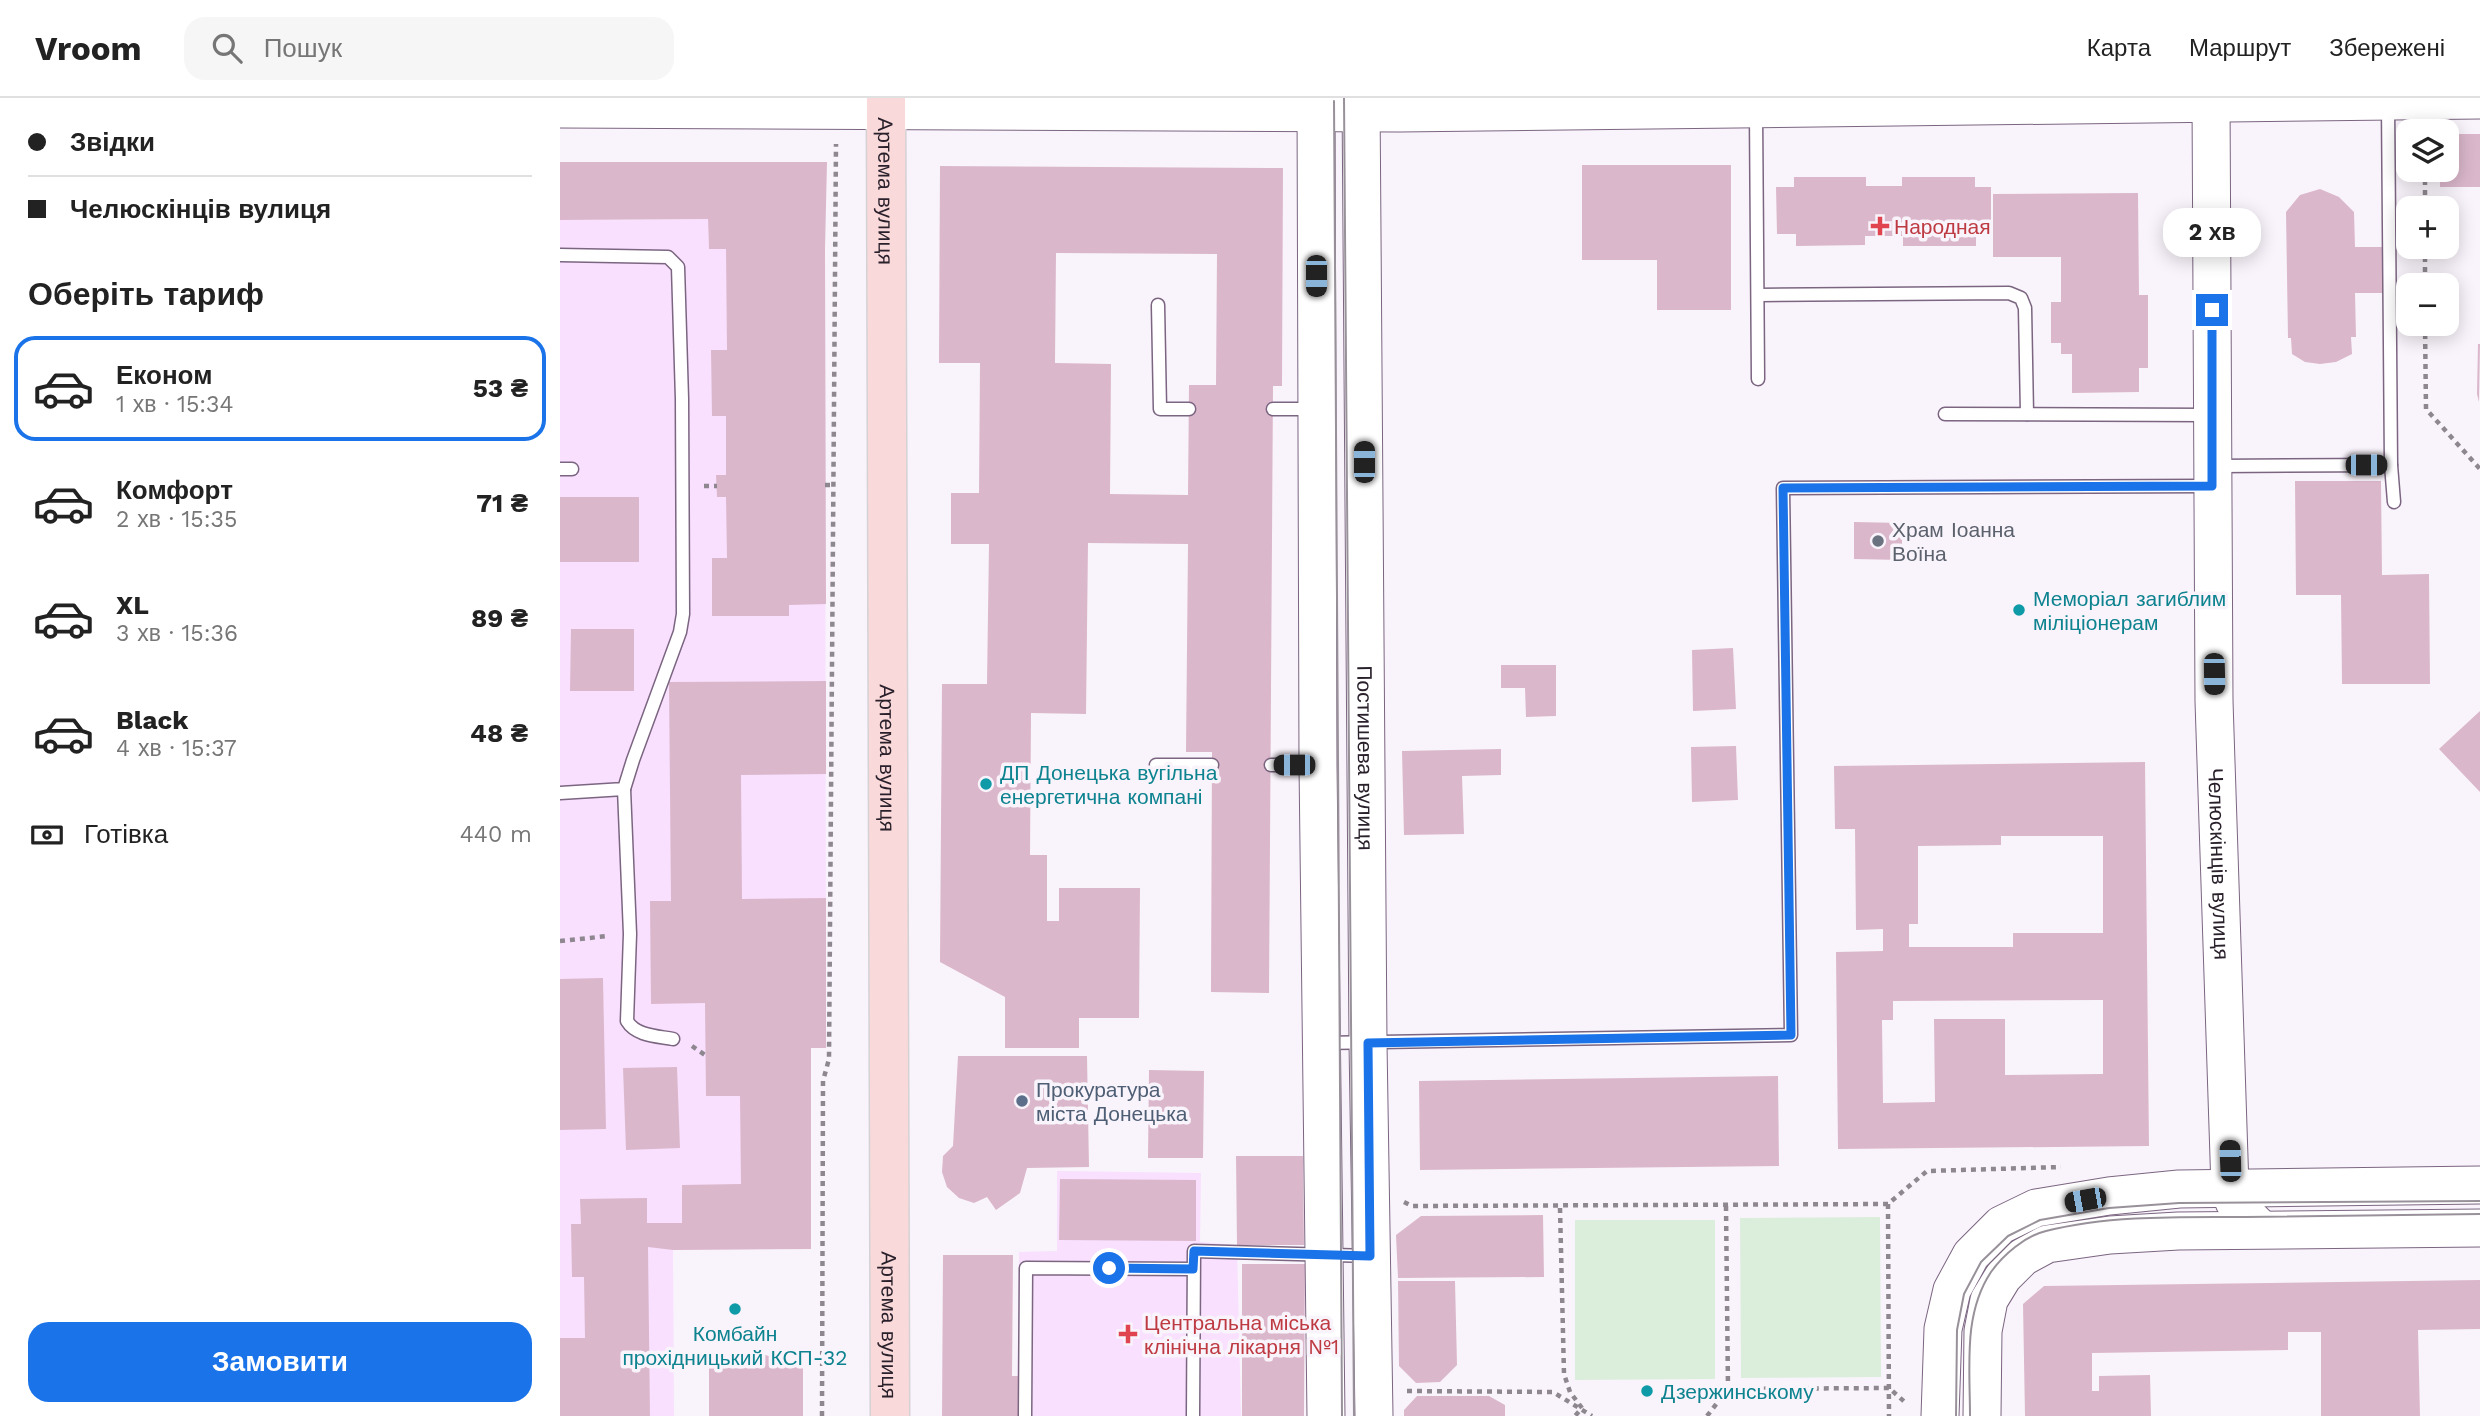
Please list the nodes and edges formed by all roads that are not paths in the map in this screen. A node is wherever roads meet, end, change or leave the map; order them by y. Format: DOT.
graph roads {
  1 [pos="2480,100"];
  2 [pos="2211,101"];
  3 [pos="2388,101"];
  4 [pos="886,104"];
  5 [pos="1689,104"];
  6 [pos="1316,105"];
  7 [pos="1362,106"];
  8 [pos="560,109"];
  9 [pos="1755,109"];
  10 [pos="560,255"];
  11 [pos="1759,295"];
  12 [pos="1158,305"];
  13 [pos="1758,379"];
  14 [pos="1189,409"];
  15 [pos="1273,409"];
  16 [pos="1316,409"];
  17 [pos="1944,414"];
  18 [pos="2027,414"];
  19 [pos="2212,415"];
  20 [pos="2391,465"];
  21 [pos="2213,476"];
  22 [pos="2394,502"];
  23 [pos="1156,765"];
  24 [pos="1212,765"];
  25 [pos="1271,765"];
  26 [pos="1318,765"];
  27 [pos="624,789"];
  28 [pos="560,793"];
  29 [pos="673,1039"];
  30 [pos="1323,1042"];
  31 [pos="1368,1043"];
  32 [pos="2480,1185"];
  33 [pos="2230,1188"];
  34 [pos="2480,1228"];
  35 [pos="2261,1229"];
  36 [pos="1323,1253"];
  37 [pos="1370,1256"];
  38 [pos="1193,1269"];
  39 [pos="1374,1403"];
  40 [pos="1927,1413"];
  41 [pos="890,1416"];
  42 [pos="1025,1416"];
  43 [pos="1193,1416"];
  44 [pos="1326,1416"];
  45 [pos="1982,1416"];
  1 -- 3 [label="street"];
  2 -- 3 [label="street"];
  2 -- 9 [label="street"];
  2 -- 19 [label="street, Челюскінців вулиця"];
  3 -- 20 [label="lane"];
  4 -- 6 [label="street"];
  4 -- 8 [label="street"];
  4 -- 41 [label="main road, Артема вулиця"];
  5 -- 7 [label="street"];
  5 -- 9 [label="street"];
  6 -- 7 [label="street"];
  6 -- 16 [label="street"];
  7 -- 31 [label="street, Постишева вулиця"];
  9 -- 11 [label="lane"];
  10 -- 27 [label="lane"];
  11 -- 13 [label="lane"];
  11 -- 18 [label="lane"];
  12 -- 14 [label="lane"];
  15 -- 16 [label="lane"];
  16 -- 26 [label="street"];
  17 -- 18 [label="lane"];
  18 -- 19 [label="lane"];
  19 -- 21 [label="street, Челюскінців вулиця"];
  20 -- 21 [label="lane"];
  20 -- 22 [label="lane"];
  21 -- 31 [label="lane"];
  21 -- 33 [label="street, Челюскінців вулиця"];
  23 -- 24 [label="lane"];
  25 -- 26 [label="lane"];
  26 -- 30 [label="street"];
  27 -- 28 [label="lane"];
  27 -- 29 [label="lane"];
  30 -- 31 [label="lane"];
  30 -- 36 [label="street"];
  31 -- 37 [label="street, Постишева вулиця"];
  32 -- 33 [label="street"];
  33 -- 35 [label="street"];
  33 -- 40 [label="street"];
  34 -- 35 [label="street"];
  35 -- 45 [label="street"];
  36 -- 37 [label="lane"];
  36 -- 38 [label="lane"];
  36 -- 44 [label="street"];
  37 -- 39 [label="street, Постишева вулиця"];
  38 -- 42 [label="lane"];
  38 -- 43 [label="lane"];
}
